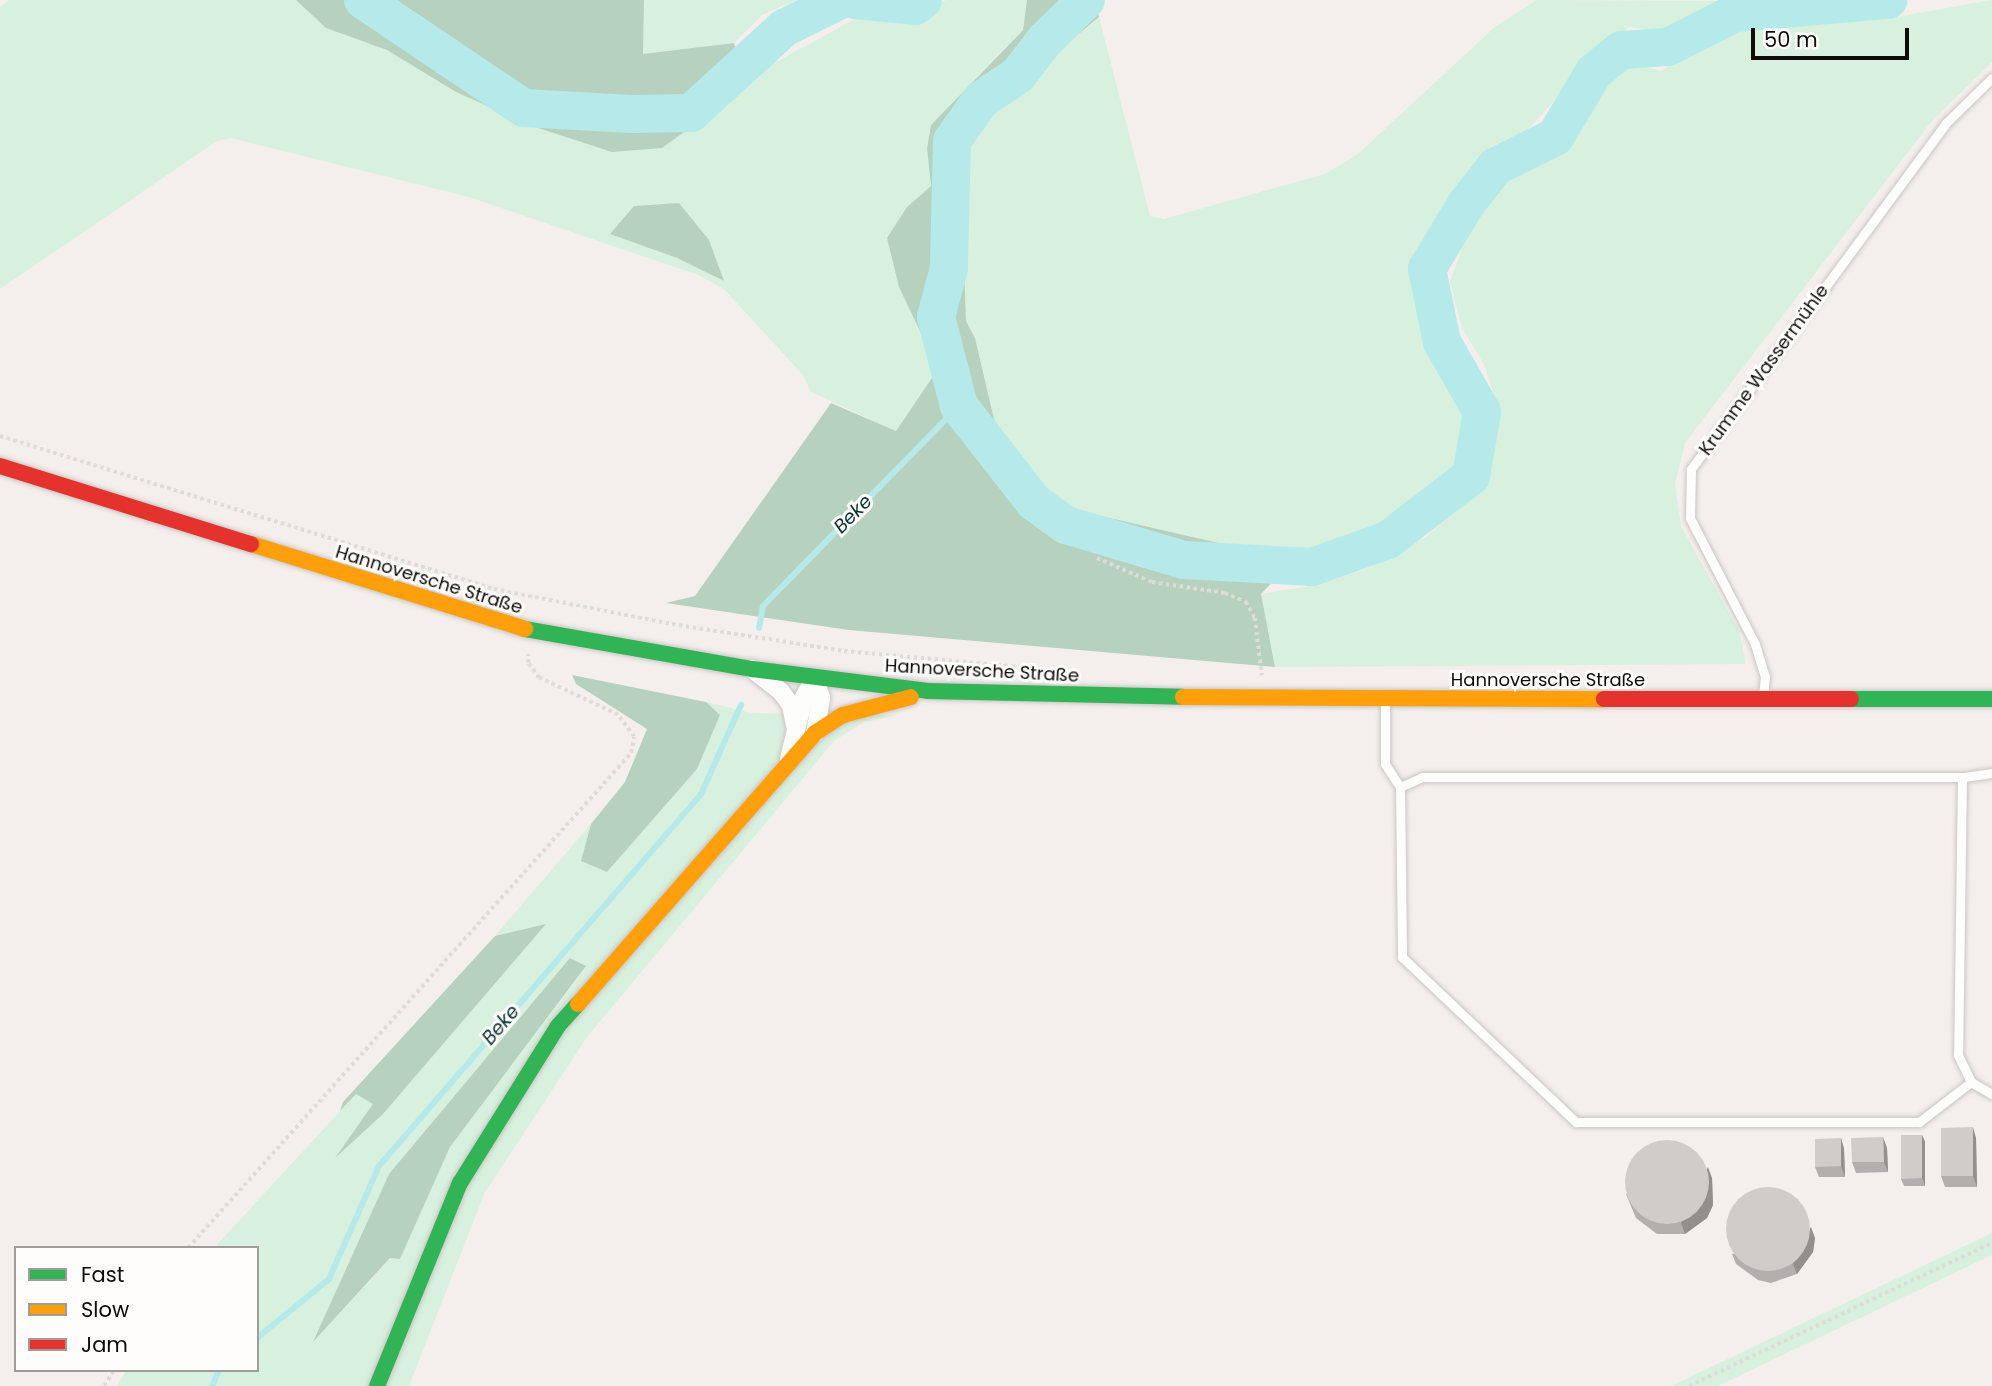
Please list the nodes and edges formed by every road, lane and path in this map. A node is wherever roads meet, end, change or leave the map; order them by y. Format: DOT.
graph roads {
  1 [pos="1992,78"];
  2 [pos="0,436"];
  3 [pos="0,466"];
  4 [pos="1097,558"];
  5 [pos="528,644"];
  6 [pos="752,669"];
  7 [pos="1055,670"];
  8 [pos="815,678"];
  9 [pos="1248,680"];
  10 [pos="928,691"];
  11 [pos="1385,699"];
  12 [pos="1992,699"];
  13 [pos="1763,700"];
  14 [pos="796,728"];
  15 [pos="815,733"];
  16 [pos="789,760"];
  17 [pos="1992,773"];
  18 [pos="1962,776"];
  19 [pos="1400,787"];
  20 [pos="1971,1082"];
  21 [pos="1992,1094"];
  22 [pos="1992,1243"];
  23 [pos="190,1246"];
  24 [pos="377,1386"];
  25 [pos="1689,1386"];
  1 -- 13 [label="lane, Krumme Wassermühle"];
  2 -- 7 [label="path"];
  3 -- 6 [label="main road, Hannoversche Straße"];
  4 -- 9 [label="path"];
  5 -- 23 [label="path"];
  6 -- 8 [label="main road, Hannoversche Straße"];
  6 -- 14 [label="street"];
  8 -- 10 [label="main road, Hannoversche Straße"];
  8 -- 14 [label="street"];
  8 -- 15 [label="street"];
  10 -- 11 [label="main road, Hannoversche Straße"];
  10 -- 15 [label="main road"];
  11 -- 13 [label="main road, Hannoversche Straße"];
  11 -- 19 [label="lane"];
  12 -- 13 [label="main road, Hannoversche Straße"];
  14 -- 16 [label="street"];
  15 -- 16 [label="main road"];
  16 -- 24 [label="main road"];
  17 -- 18 [label="lane"];
  18 -- 19 [label="lane"];
  18 -- 20 [label="lane"];
  19 -- 20 [label="lane"];
  20 -- 21 [label="lane"];
  22 -- 25 [label="path"];
}
